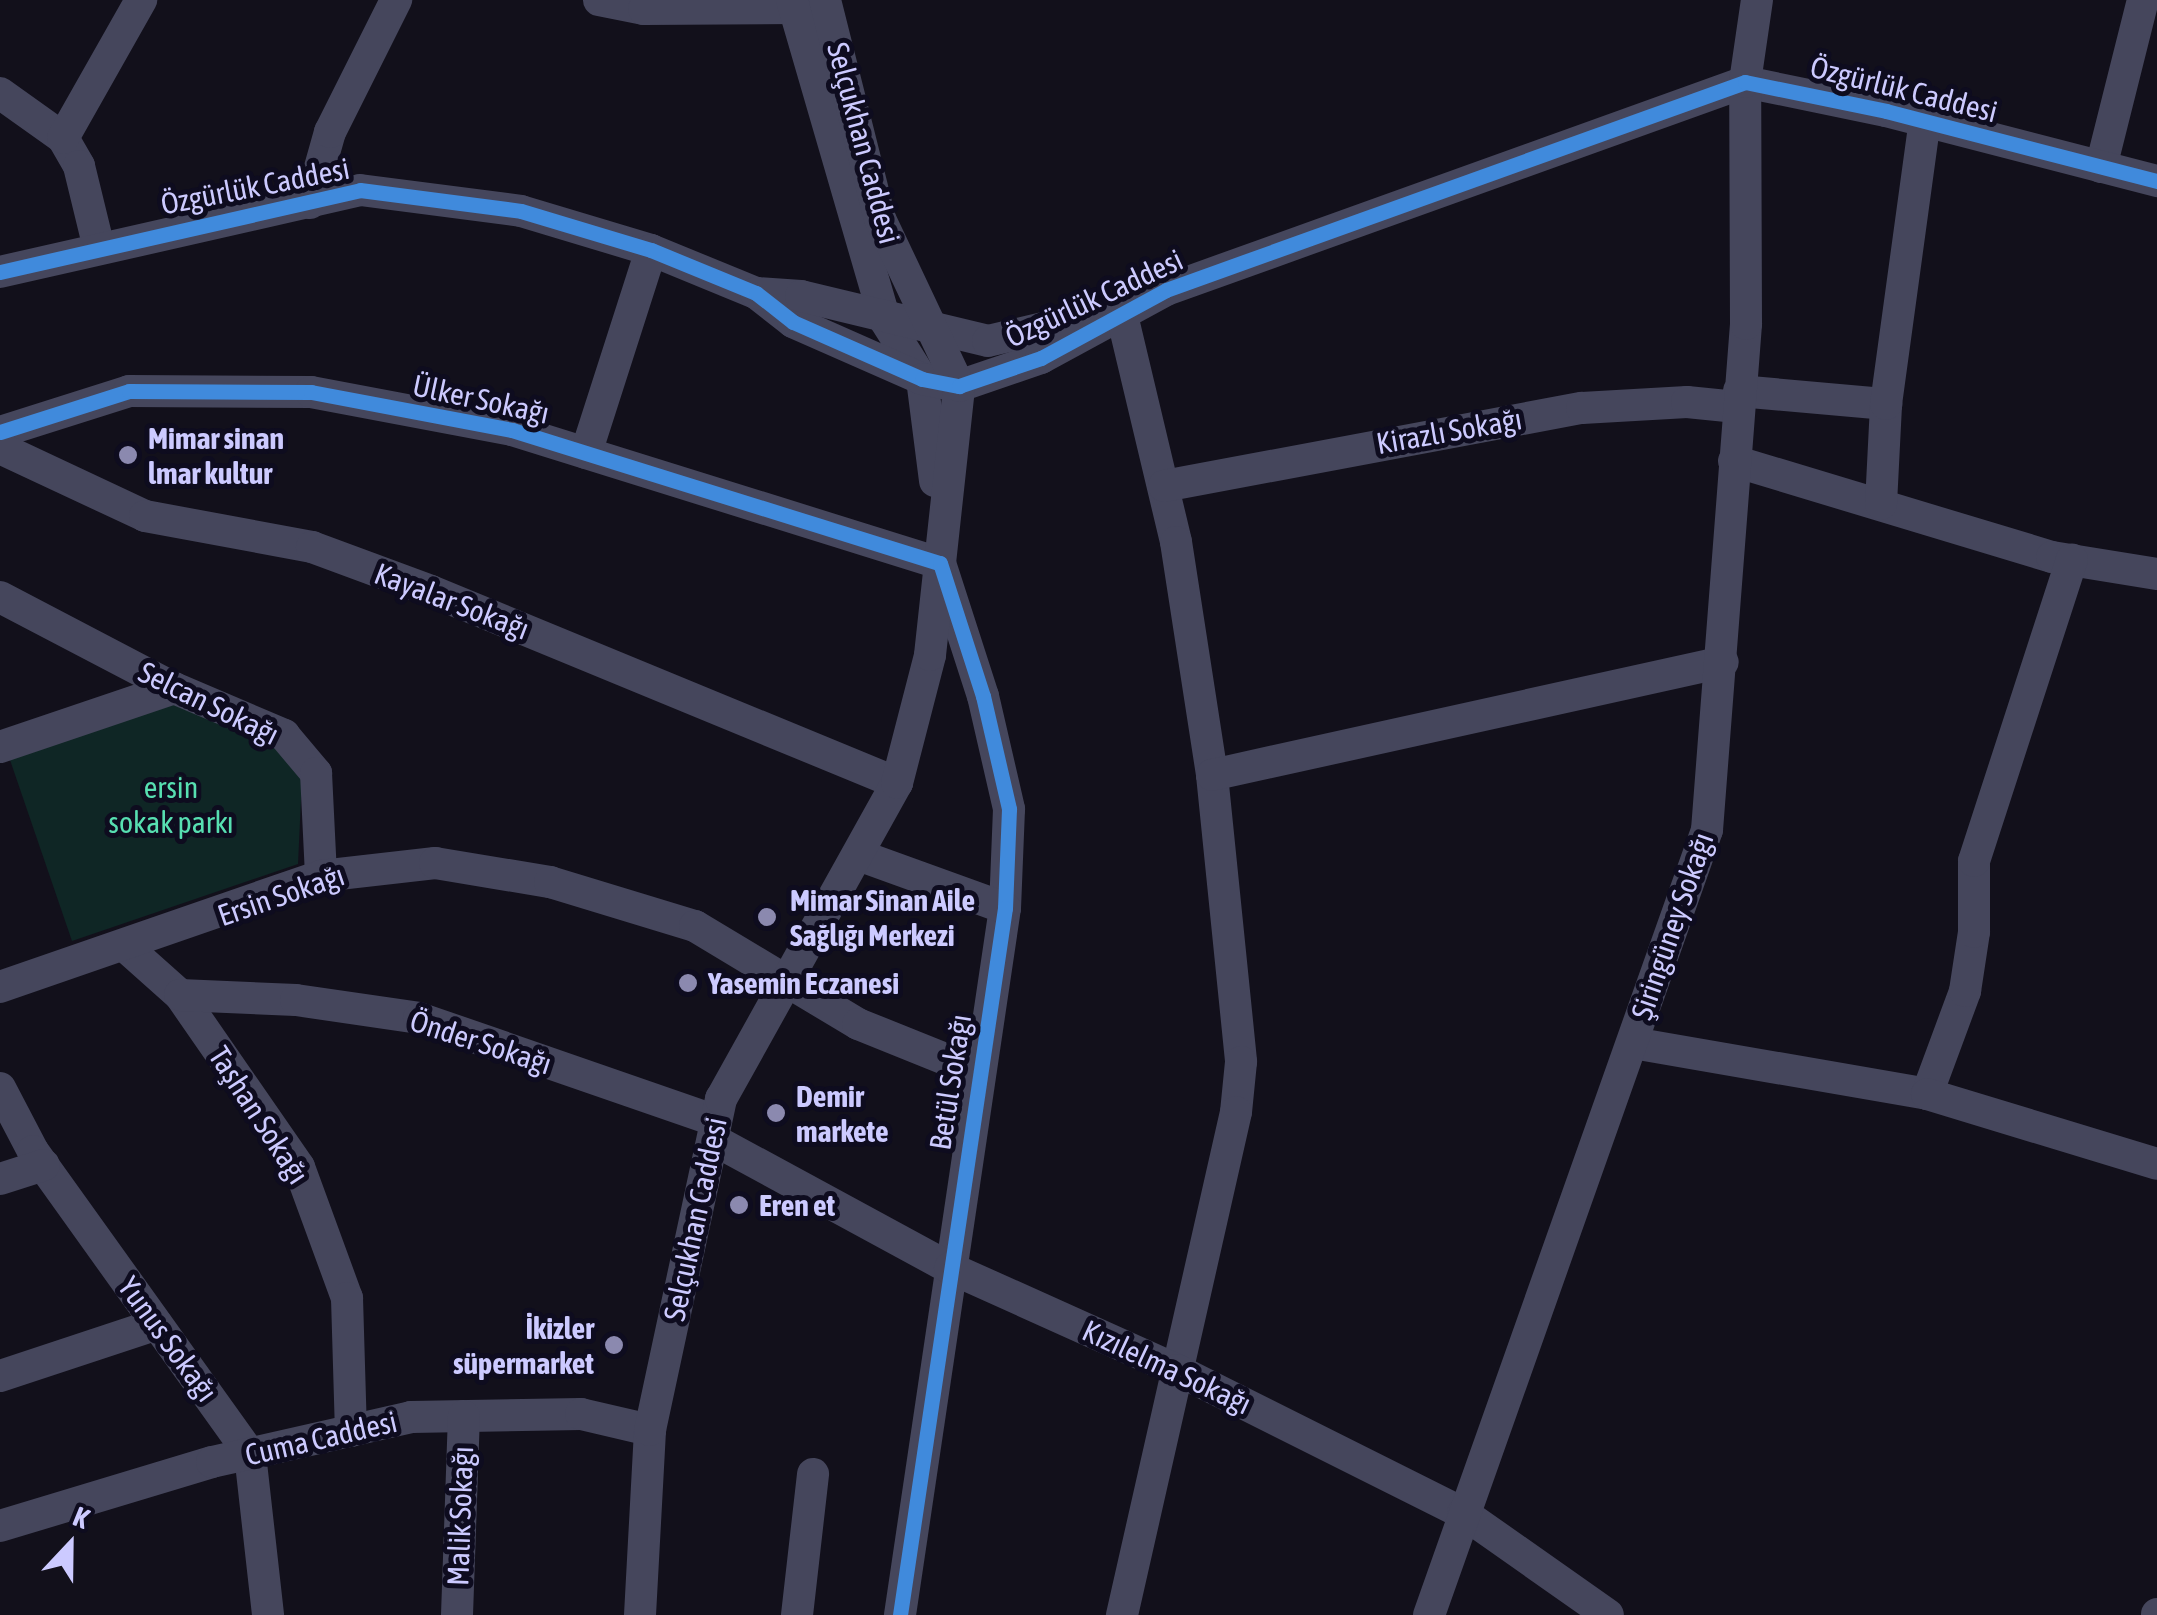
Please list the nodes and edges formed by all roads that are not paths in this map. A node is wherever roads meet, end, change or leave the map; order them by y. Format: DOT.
graph roads {
  1 [pos="141,0"];
  2 [pos="396,0"];
  3 [pos="599,0"];
  4 [pos="1757,0"];
  5 [pos="2142,0"];
  6 [pos="804,3"];
  7 [pos="1745,82"];
  8 [pos="0,93"];
  9 [pos="1925,121"];
  10 [pos="63,138"];
  11 [pos="2100,167"];
  12 [pos="2157,181"];
  13 [pos="310,203"];
  14 [pos="99,248"];
  15 [pos="652,250"];
  16 [pos="0,272"];
  17 [pos="756,292"];
  18 [pos="1120,311"];
  19 [pos="886,320"];
  20 [pos="938,333"];
  21 [pos="922,379"];
  22 [pos="959,386"];
  23 [pos="1738,399"];
  24 [pos="1886,404"];
  25 [pos="0,432"];
  26 [pos="0,448"];
  27 [pos="586,453"];
  28 [pos="1734,461"];
  29 [pos="1164,486"];
  30 [pos="1881,504"];
  31 [pos="942,511"];
  32 [pos="2072,560"];
  33 [pos="940,563"];
  34 [pos="2157,574"];
  35 [pos="0,596"];
  36 [pos="1722,662"];
  37 [pos="174,688"];
  38 [pos="0,746"];
  39 [pos="1212,775"];
  40 [pos="897,783"];
  41 [pos="861,856"];
  42 [pos="321,876"];
  43 [pos="1005,908"];
  44 [pos="125,946"];
  45 [pos="789,979"];
  46 [pos="0,987"];
  47 [pos="180,995"];
  48 [pos="1632,1043"];
  49 [pos="980,1073"];
  50 [pos="0,1088"];
  51 [pos="1927,1094"];
  52 [pos="715,1130"];
  53 [pos="2157,1164"];
  54 [pos="44,1165"];
  55 [pos="0,1179"];
  56 [pos="950,1268"];
  57 [pos="157,1324"];
  58 [pos="1177,1370"];
  59 [pos="0,1376"];
  60 [pos="464,1416"];
  61 [pos="650,1430"];
  62 [pos="352,1431"];
  63 [pos="250,1454"];
  64 [pos="813,1474"];
  65 [pos="1463,1512"];
  66 [pos="0,1526"];
  67 [pos="268,1615"];
  68 [pos="457,1615"];
  69 [pos="640,1615"];
  70 [pos="797,1615"];
  71 [pos="900,1615"];
  72 [pos="1122,1615"];
  73 [pos="1430,1615"];
  74 [pos="1608,1615"];
  1 -- 10 [label="street"];
  2 -- 13 [label="street"];
  3 -- 6 [label="street"];
  4 -- 7 [label="street, Şiringüney Sokağı"];
  5 -- 11 [label="street"];
  6 -- 19 [label="street, Selçukhan Caddesi"];
  6 -- 20 [label="street, Selçukhan Caddesi"];
  7 -- 9 [label="street, Özgürlük Caddesi"];
  7 -- 18 [label="street, Özgürlük Caddesi"];
  7 -- 23 [label="street, Şiringüney Sokağı"];
  8 -- 10 [label="street"];
  9 -- 11 [label="street, Özgürlük Caddesi"];
  9 -- 24 [label="street"];
  10 -- 14 [label="street"];
  11 -- 12 [label="street, Özgürlük Caddesi"];
  13 -- 14 [label="street, Özgürlük Caddesi"];
  13 -- 15 [label="street, Özgürlük Caddesi"];
  14 -- 16 [label="street, Özgürlük Caddesi"];
  15 -- 17 [label="street, Özgürlük Caddesi"];
  15 -- 27 [label="street"];
  17 -- 19 [label="street, Özgürlük Caddesi"];
  17 -- 21 [label="street, Özgürlük Caddesi"];
  18 -- 20 [label="street, Özgürlük Caddesi"];
  18 -- 22 [label="street, Özgürlük Caddesi"];
  18 -- 29 [label="street"];
  19 -- 20 [label="street, Özgürlük Caddesi"];
  19 -- 21 [label="street, Selçukhan Caddesi"];
  20 -- 22 [label="street, Selçukhan Caddesi"];
  21 -- 22 [label="street, Özgürlük Caddesi"];
  21 -- 31 [label="street, Selçukhan Caddesi"];
  22 -- 31 [label="street, Selçukhan Caddesi"];
  23 -- 24 [label="street, Kirazlı Sokağı"];
  23 -- 28 [label="street, Şiringüney Sokağı"];
  23 -- 29 [label="street, Kirazlı Sokağı"];
  24 -- 30 [label="street"];
  25 -- 27 [label="street, Ülker Sokağı"];
  26 -- 40 [label="street, Kayalar Sokağı"];
  27 -- 33 [label="street, Ülker Sokağı"];
  28 -- 30 [label="street"];
  28 -- 36 [label="street, Şiringüney Sokağı"];
  29 -- 39 [label="street"];
  30 -- 32 [label="street"];
  31 -- 33 [label="street, Selçukhan Caddesi"];
  32 -- 34 [label="street"];
  32 -- 51 [label="street"];
  33 -- 40 [label="street, Selçukhan Caddesi"];
  33 -- 43 [label="street, Betül Sokağı"];
  35 -- 37 [label="street, Selcan Sokağı"];
  36 -- 39 [label="street"];
  36 -- 48 [label="street, Şiringüney Sokağı"];
  37 -- 38 [label="street"];
  37 -- 42 [label="street, Selcan Sokağı"];
  39 -- 58 [label="street"];
  40 -- 41 [label="street, Selçukhan Caddesi"];
  41 -- 43 [label="street"];
  41 -- 45 [label="street, Selçukhan Caddesi"];
  42 -- 44 [label="street, Ersin Sokağı"];
  42 -- 45 [label="street, Ersin Sokağı"];
  43 -- 49 [label="street, Betül Sokağı"];
  44 -- 46 [label="street, Ersin Sokağı"];
  44 -- 47 [label="street, Taşhan Sokağı"];
  45 -- 49 [label="street, Ersin Sokağı"];
  45 -- 52 [label="street, Selçukhan Caddesi"];
  47 -- 52 [label="street, Önder Sokağı"];
  47 -- 62 [label="street, Taşhan Sokağı"];
  48 -- 51 [label="street"];
  48 -- 65 [label="street, Şiringüney Sokağı"];
  49 -- 56 [label="street, Betül Sokağı"];
  50 -- 54 [label="street, Yunus Sokağı"];
  51 -- 53 [label="street"];
  52 -- 56 [label="street, Kızılelma Sokağı"];
  52 -- 61 [label="street, Selçukhan Caddesi"];
  54 -- 55 [label="street"];
  54 -- 57 [label="street, Yunus Sokağı"];
  56 -- 58 [label="street, Kızılelma Sokağı"];
  56 -- 71 [label="street, Betül Sokağı"];
  57 -- 59 [label="street"];
  57 -- 63 [label="street, Yunus Sokağı"];
  58 -- 65 [label="street, Kızılelma Sokağı"];
  58 -- 72 [label="street"];
  60 -- 61 [label="street, Cuma Caddesi"];
  60 -- 62 [label="street, Cuma Caddesi"];
  60 -- 68 [label="street, Malik Sokağı"];
  61 -- 69 [label="street, Selçukhan Caddesi"];
  62 -- 63 [label="street, Cuma Caddesi"];
  63 -- 66 [label="street, Cuma Caddesi"];
  63 -- 67 [label="street, Yunus Sokağı"];
  64 -- 70 [label="street"];
  65 -- 73 [label="street, Şiringüney Sokağı"];
  65 -- 74 [label="street, Kızılelma Sokağı"];
}
